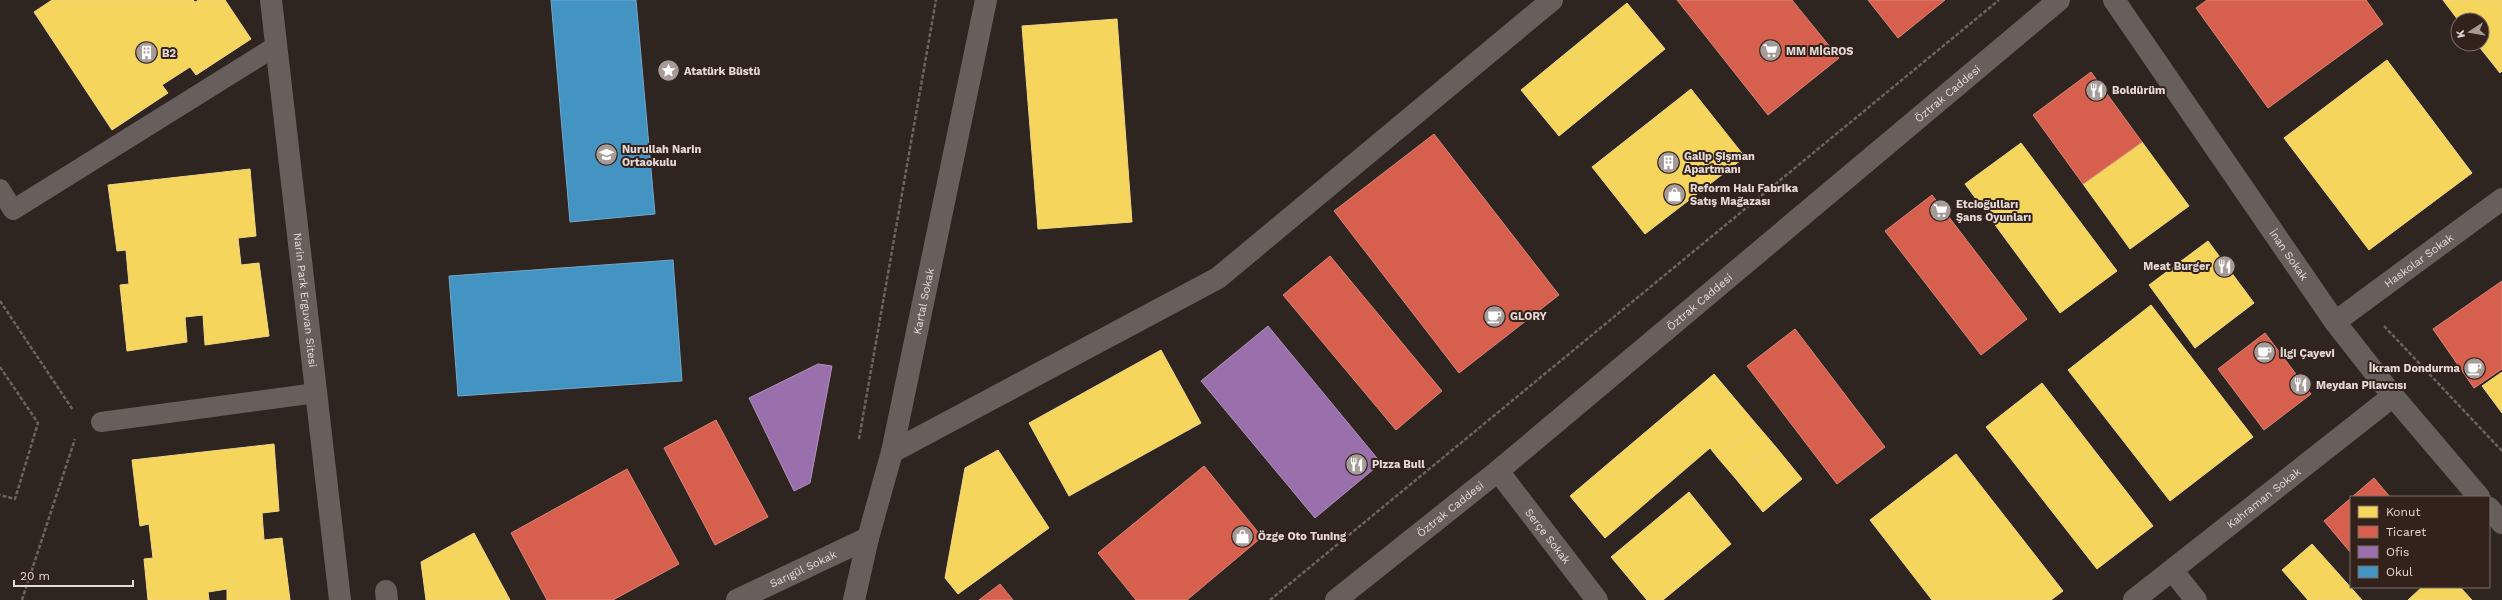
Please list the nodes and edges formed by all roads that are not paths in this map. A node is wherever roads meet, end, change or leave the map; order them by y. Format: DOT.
graph roads {
  1 [pos="271,0"];
  2 [pos="986,0"];
  3 [pos="1552,0"];
  4 [pos="2059,0"];
  5 [pos="2114,0"];
  6 [pos="276,46"];
  7 [pos="0,189"];
  8 [pos="2502,198"];
  9 [pos="2335,322"];
  10 [pos="316,393"];
  11 [pos="2393,396"];
  12 [pos="101,422"];
  13 [pos="892,452"];
  14 [pos="1498,471"];
  15 [pos="2478,496"];
  16 [pos="2490,509"];
  17 [pos="2502,523"];
  18 [pos="868,538"];
  19 [pos="2172,570"];
  20 [pos="856,598"];
  21 [pos="340,600"];
  22 [pos="737,600"];
  23 [pos="1336,600"];
  24 [pos="1597,600"];
  25 [pos="2134,600"];
  26 [pos="2196,600"];
  1 -- 6 [label="street, Narin Park Erguvan Sitesi"];
  2 -- 13 [label="street, Kartal Sokak"];
  3 -- 13 [label="street"];
  4 -- 14 [label="main road, Öztrak Caddesi"];
  5 -- 9 [label="street, İnan Sokak"];
  6 -- 7 [label="lane"];
  6 -- 10 [label="street, Narin Park Erguvan Sitesi"];
  8 -- 9 [label="street, Haskolar Sokak"];
  9 -- 11 [label="street, İnan Sokak"];
  10 -- 12 [label="lane"];
  10 -- 21 [label="street, Narin Park Erguvan Sitesi"];
  11 -- 15 [label="street, İnan Sokak"];
  11 -- 19 [label="street, Kahraman Sokak"];
  13 -- 18 [label="street, Kartal Sokak"];
  14 -- 23 [label="main road, Öztrak Caddesi"];
  14 -- 24 [label="street, Serçe Sokak"];
  16 -- 17 [label="street"];
  18 -- 20 [label="street, Kartal Sokak"];
  18 -- 22 [label="street, Sarıgül Sokak"];
  19 -- 25 [label="street, Kahraman Sokak"];
  19 -- 26 [label="street"];
}
